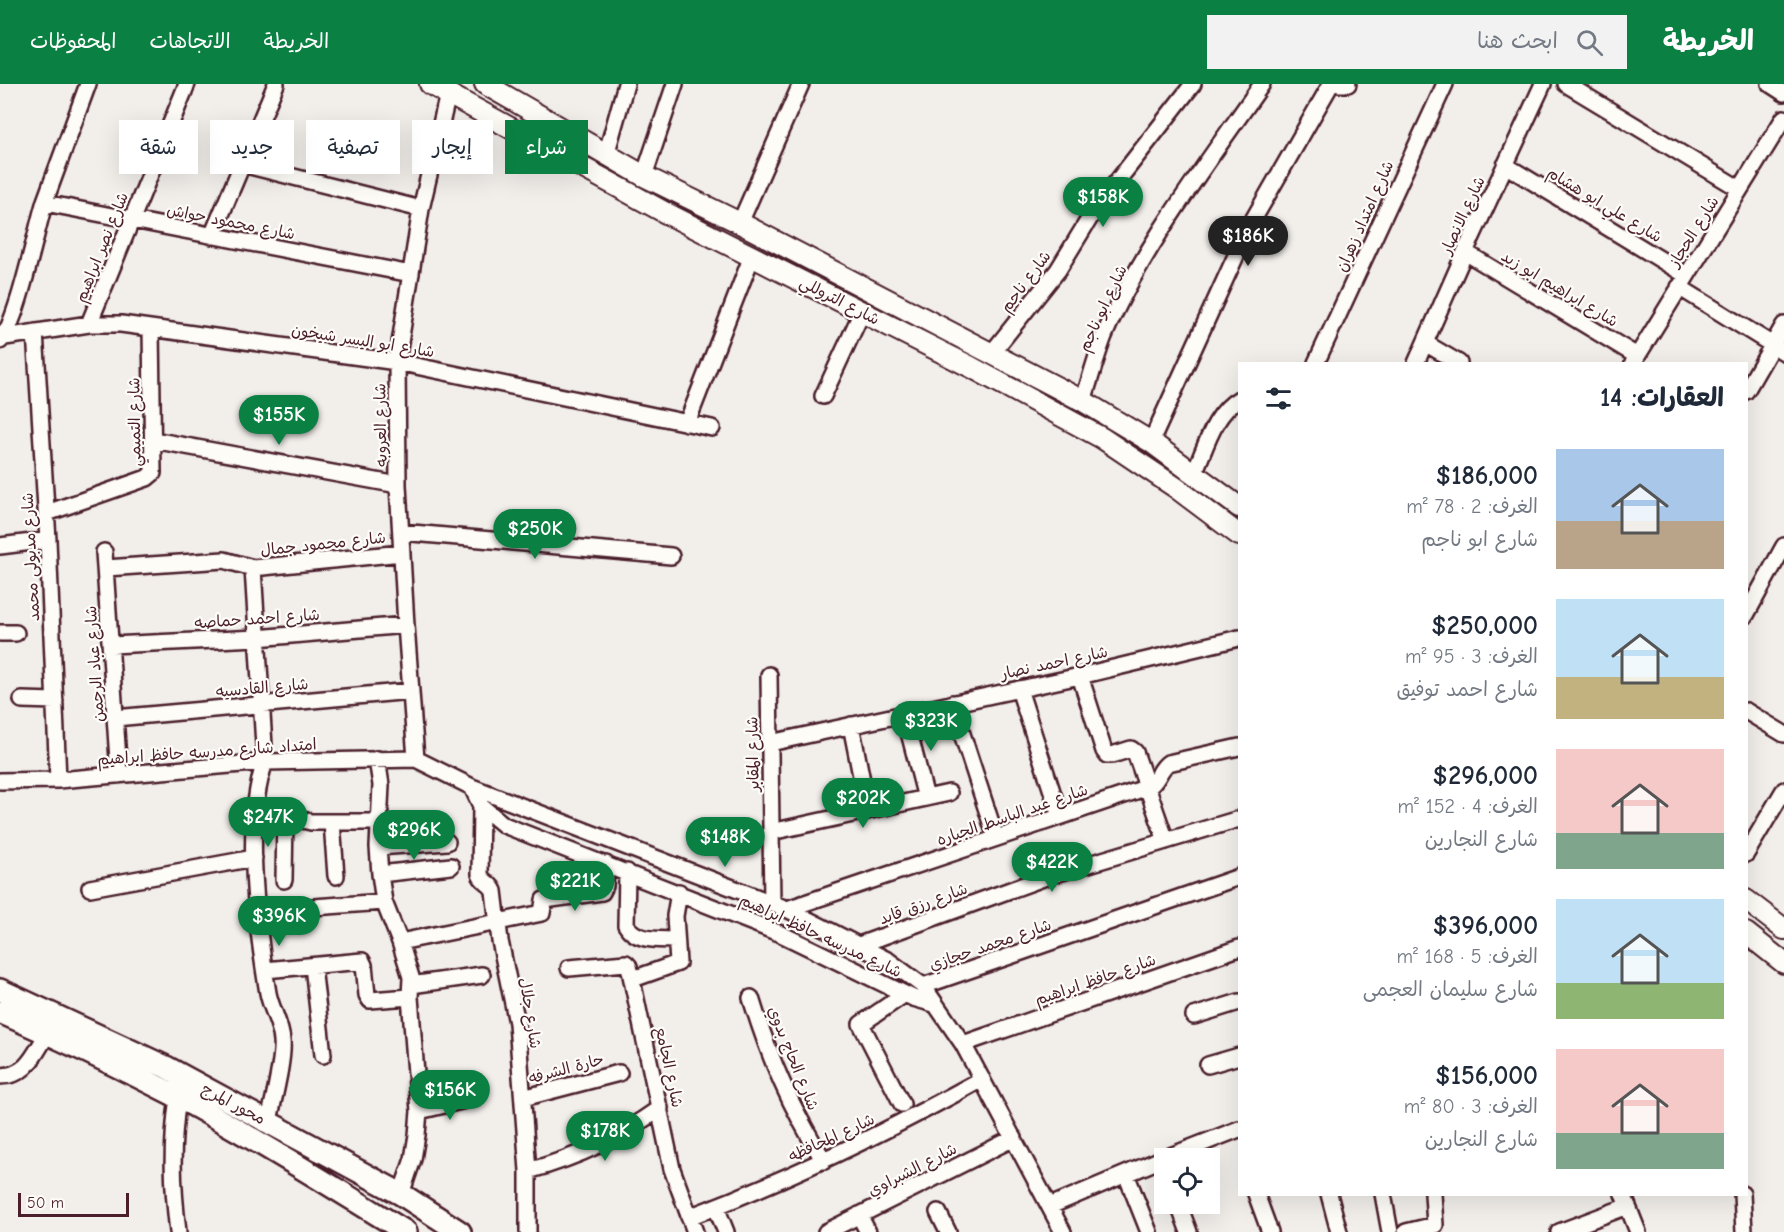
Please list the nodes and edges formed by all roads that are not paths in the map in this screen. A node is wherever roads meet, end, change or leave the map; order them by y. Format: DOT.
graph roads {
  1 [pos="88,84"];
  2 [pos="187,84"];
  3 [pos="276,84"];
  4 [pos="430,84"];
  5 [pos="485,84"];
  6 [pos="626,84"];
  7 [pos="675,84"];
  8 [pos="801,84"];
  9 [pos="1193,84"];
  10 [pos="1262,84"];
  11 [pos="1331,84"];
  12 [pos="1339,84"];
  13 [pos="1348,84"];
  14 [pos="1445,84"];
  15 [pos="1544,84"];
  16 [pos="1566,84"];
  17 [pos="1770,84"];
  18 [pos="1784,93"];
  19 [pos="448,94"];
  20 [pos="1784,118"];
  21 [pos="261,120"];
  22 [pos="606,154"];
  23 [pos="1505,165"];
  24 [pos="238,174"];
  25 [pos="283,174"];
  26 [pos="644,176"];
  27 [pos="1740,189"];
  28 [pos="45,203"];
  29 [pos="421,208"];
  30 [pos="132,220"];
  31 [pos="740,223"];
  32 [pos="212,236"];
  33 [pos="1465,252"];
  34 [pos="752,256"];
  35 [pos="411,274"];
  36 [pos="1683,281"];
  37 [pos="862,312"];
  38 [pos="89,324"];
  39 [pos="1784,325"];
  40 [pos="151,328"];
  41 [pos="35,332"];
  42 [pos="2,337"];
  43 [pos="1425,343"];
  44 [pos="1778,348"];
  45 [pos="991,354"];
  46 [pos="1635,359"];
  47 [pos="397,362"];
  48 [pos="1316,362"];
  49 [pos="1416,362"];
  50 [pos="1457,362"];
  51 [pos="1748,388"];
  52 [pos="823,396"];
  53 [pos="1238,400"];
  54 [pos="1083,401"];
  55 [pos="687,423"];
  56 [pos="712,428"];
  57 [pos="153,440"];
  58 [pos="1151,442"];
  59 [pos="1194,473"];
  60 [pos="398,485"];
  61 [pos="1238,506"];
  62 [pos="47,513"];
  63 [pos="401,532"];
  64 [pos="1238,534"];
  65 [pos="48,540"];
  66 [pos="0,546"];
  67 [pos="1784,546"];
  68 [pos="104,552"];
  69 [pos="402,553"];
  70 [pos="671,556"];
  71 [pos="106,568"];
  72 [pos="252,568"];
  73 [pos="1748,611"];
  74 [pos="406,624"];
  75 [pos="257,638"];
  76 [pos="1238,638"];
  77 [pos="111,645"];
  78 [pos="769,675"];
  79 [pos="1080,676"];
  80 [pos="1019,689"];
  81 [pos="411,691"];
  82 [pos="22,700"];
  83 [pos="55,701"];
  84 [pos="952,703"];
  85 [pos="262,705"];
  86 [pos="1748,712"];
  87 [pos="904,713"];
  88 [pos="116,718"];
  89 [pos="851,725"];
  90 [pos="1784,734"];
  91 [pos="770,743"];
  92 [pos="1238,747"];
  93 [pos="377,759"];
  94 [pos="416,759"];
  95 [pos="266,762"];
  96 [pos="119,775"];
  97 [pos="58,780"];
  98 [pos="0,781"];
  99 [pos="472,787"];
  100 [pos="1148,788"];
  101 [pos="1784,790"];
  102 [pos="949,794"];
  103 [pos="926,798"];
  104 [pos="481,806"];
  105 [pos="868,811"];
  106 [pos="1778,812"];
  107 [pos="1060,816"];
  108 [pos="256,817"];
  109 [pos="285,817"];
  110 [pos="1238,819"];
  111 [pos="332,822"];
  112 [pos="380,822"];
  113 [pos="771,832"];
  114 [pos="996,838"];
  115 [pos="1166,841"];
  116 [pos="447,842"];
  117 [pos="378,847"];
  118 [pos="1748,851"];
  119 [pos="254,858"];
  120 [pos="606,864"];
  121 [pos="451,866"];
  122 [pos="627,872"];
  123 [pos="380,874"];
  124 [pos="336,876"];
  125 [pos="1238,877"];
  126 [pos="284,880"];
  127 [pos="90,888"];
  128 [pos="679,892"];
  129 [pos="384,902"];
  130 [pos="1748,902"];
  131 [pos="772,904"];
  132 [pos="786,909"];
  133 [pos="257,911"];
  134 [pos="498,922"];
  135 [pos="1784,929"];
  136 [pos="1748,935"];
  137 [pos="675,940"];
  138 [pos="400,942"];
  139 [pos="859,945"];
  140 [pos="1238,948"];
  141 [pos="1784,963"];
  142 [pos="313,966"];
  143 [pos="569,968"];
  144 [pos="265,970"];
  145 [pos="482,975"];
  146 [pos="633,979"];
  147 [pos="923,986"];
  148 [pos="0,990"];
  149 [pos="411,991"];
  150 [pos="905,994"];
  151 [pos="750,998"];
  152 [pos="1238,1002"];
  153 [pos="934,1004"];
  154 [pos="0,1012"];
  155 [pos="1194,1016"];
  156 [pos="48,1033"];
  157 [pos="76,1036"];
  158 [pos="963,1044"];
  159 [pos="323,1055"];
  160 [pos="1238,1056"];
  161 [pos="1208,1065"];
  162 [pos="619,1073"];
  163 [pos="0,1076"];
  164 [pos="982,1078"];
  165 [pos="178,1097"];
  166 [pos="474,1098"];
  167 [pos="523,1098"];
  168 [pos="902,1104"];
  169 [pos="660,1108"];
  170 [pos="419,1111"];
  171 [pos="269,1121"];
  172 [pos="1238,1130"];
  173 [pos="1014,1138"];
  174 [pos="1195,1148"];
  175 [pos="824,1161"];
  176 [pos="1154,1164"];
  177 [pos="528,1171"];
  178 [pos="1126,1174"];
  179 [pos="401,1194"];
  180 [pos="1257,1196"];
  181 [pos="1330,1196"];
  182 [pos="1383,1196"];
  183 [pos="1433,1196"];
  184 [pos="1742,1196"];
  185 [pos="1625,1200"];
  186 [pos="716,1206"];
  187 [pos="1050,1206"];
  188 [pos="938,1212"];
  189 [pos="1182,1214"];
  190 [pos="860,1215"];
  191 [pos="689,1217"];
  192 [pos="178,1232"];
  193 [pos="406,1232"];
  194 [pos="460,1232"];
  195 [pos="528,1232"];
  196 [pos="695,1232"];
  197 [pos="726,1232"];
  198 [pos="826,1232"];
  199 [pos="868,1232"];
  200 [pos="948,1232"];
  201 [pos="1063,1232"];
  202 [pos="1149,1232"];
  203 [pos="1189,1232"];
  204 [pos="1270,1232"];
  205 [pos="1339,1232"];
  206 [pos="1390,1232"];
  207 [pos="1406,1232"];
  208 [pos="1559,1232"];
  209 [pos="1638,1232"];
  210 [pos="1744,1232"];
  1 -- 28 [label="street"];
  2 -- 30 [label="street, شارع نصر ابراهيم"];
  3 -- 21 [label="street"];
  4 -- 19 [label="street, شارع التروللي"];
  5 -- 22 [label="street, شارع التروللي"];
  6 -- 22 [label="street"];
  7 -- 26 [label="street"];
  8 -- 31 [label="street"];
  9 -- 45 [label="street, شارع ناجم"];
  10 -- 54 [label="street, شارع ابو ناجم"];
  11 -- 58 [label="street"];
  12 -- 13 [label="street"];
  14 -- 48 [label="street, شارع امتداد زهران"];
  15 -- 23 [label="street, شارع الانصار"];
  16 -- 27 [label="street"];
  17 -- 18 [label="street"];
  19 -- 29 [label="street, شارع العروبه"];
  19 -- 34 [label="street, شارع التروللي"];
  20 -- 27 [label="street, شارع الحجاز"];
  22 -- 26 [label="street, شارع التروللي"];
  23 -- 33 [label="street, شارع الانصار"];
  23 -- 36 [label="street, شارع علي ابو هشام"];
  24 -- 32 [label="street"];
  25 -- 29 [label="street"];
  26 -- 31 [label="street, شارع التروللي"];
  27 -- 36 [label="street, شارع الحجاز"];
  28 -- 30 [label="street, شارع محمود حواش"];
  28 -- 42 [label="street"];
  29 -- 35 [label="street, شارع العروبه"];
  30 -- 32 [label="street, شارع محمود حواش"];
  30 -- 38 [label="street, شارع نصر ابراهيم"];
  31 -- 45 [label="street, شارع التروللي"];
  32 -- 35 [label="street, شارع محمود حواش"];
  33 -- 43 [label="street, شارع الانصار"];
  33 -- 46 [label="street, شارع ابراهيم ابو زيد"];
  34 -- 37 [label="street, شارع التروللي"];
  34 -- 55 [label="street"];
  35 -- 47 [label="street, شارع العروبه"];
  36 -- 44 [label="street, شارع علي ابو هشام"];
  36 -- 46 [label="street, شارع الحجاز"];
  37 -- 52 [label="street"];
  37 -- 64 [label="street, شارع التروللي"];
  38 -- 40 [label="street, شارع ابو اليسر شيخون"];
  38 -- 41 [label="street, شارع ابو اليسر شيخون"];
  39 -- 44 [label="street"];
  40 -- 47 [label="street, شارع ابو اليسر شيخون"];
  40 -- 57 [label="street, شارع التميمي"];
  41 -- 42 [label="street, شارع ابو اليسر شيخون"];
  41 -- 62 [label="street, شارع مدبولى محمد"];
  43 -- 49 [label="street, شارع الانصار"];
  43 -- 50 [label="street"];
  44 -- 51 [label="street"];
  45 -- 54 [label="street, شارع التروللي"];
  47 -- 55 [label="street, شارع ابو اليسر شيخون"];
  47 -- 60 [label="street, شارع العروبه"];
  53 -- 59 [label="street"];
  54 -- 58 [label="street, شارع التروللي"];
  55 -- 56 [label="street, شارع ابو اليسر شيخون"];
  57 -- 60 [label="street"];
  57 -- 62 [label="street, شارع التميمي"];
  58 -- 59 [label="street, شارع التروللي"];
  59 -- 61 [label="street, شارع التروللي"];
  60 -- 63 [label="street, شارع العروبه"];
  62 -- 65 [label="street, شارع مدبولى محمد"];
  63 -- 69 [label="street, شارع العروبه"];
  63 -- 70 [label="street"];
  65 -- 66 [label="street"];
  65 -- 83 [label="street, شارع مدبولى محمد"];
  67 -- 73 [label="street"];
  68 -- 71 [label="street, شارع عباد الرحمن"];
  69 -- 72 [label="street, شارع محمود جمال"];
  69 -- 74 [label="street, شارع العروبه"];
  71 -- 72 [label="street, شارع محمود جمال"];
  71 -- 77 [label="street, شارع عباد الرحمن"];
  72 -- 75 [label="street"];
  74 -- 75 [label="street, شارع احمد حماصه"];
  74 -- 81 [label="street, شارع العروبه"];
  75 -- 77 [label="street, شارع احمد حماصه"];
  75 -- 85 [label="street"];
  76 -- 79 [label="street, شارع احمد نصار"];
  77 -- 88 [label="street, شارع عباد الرحمن"];
  78 -- 91 [label="street, شارع المقابر"];
  79 -- 80 [label="street, شارع احمد نصار"];
  79 -- 100 [label="street"];
  80 -- 84 [label="street, شارع احمد نصار"];
  80 -- 107 [label="street"];
  81 -- 85 [label="street, شارع القادسيه"];
  81 -- 94 [label="street, شارع العروبه"];
  82 -- 83 [label="street"];
  83 -- 97 [label="street, شارع مدبولى محمد"];
  84 -- 87 [label="street, شارع احمد نصار"];
  84 -- 114 [label="street"];
  85 -- 88 [label="street, شارع القادسيه"];
  85 -- 95 [label="street"];
  86 -- 90 [label="street"];
  87 -- 89 [label="street, شارع احمد نصار"];
  87 -- 103 [label="street"];
  88 -- 96 [label="street, شارع عباد الرحمن"];
  89 -- 91 [label="street, شارع احمد نصار"];
  89 -- 105 [label="street"];
  91 -- 113 [label="street, شارع المقابر"];
  92 -- 100 [label="street"];
  93 -- 94 [label="street, امتداد شارع مدرسه حافظ ابراهيم"];
  93 -- 95 [label="street, امتداد شارع مدرسه حافظ ابراهيم"];
  93 -- 112 [label="street"];
  94 -- 99 [label="street, شارع مدرسه حافظ ابراهيم"];
  95 -- 96 [label="street, امتداد شارع مدرسه حافظ ابراهيم"];
  95 -- 108 [label="street"];
  96 -- 97 [label="street, امتداد شارع مدرسه حافظ ابراهيم"];
  97 -- 98 [label="street, امتداد شارع مدرسه حافظ ابراهيم"];
  99 -- 104 [label="street, شارع مدرسه حافظ ابراهيم"];
  99 -- 131 [label="street, شارع مدرسه حافظ ابراهيم"];
  100 -- 107 [label="street, شارع عبد الباسط الجياره"];
  100 -- 115 [label="street"];
  101 -- 106 [label="street"];
  102 -- 103 [label="street"];
  103 -- 105 [label="street"];
  104 -- 120 [label="street, شارع مدرسه حافظ ابراهيم"];
  104 -- 134 [label="street, شارع جلال"];
  105 -- 113 [label="street"];
  106 -- 118 [label="street"];
  107 -- 114 [label="street, شارع عبد الباسط الجياره"];
  108 -- 109 [label="street"];
  108 -- 119 [label="street"];
  109 -- 111 [label="street"];
  109 -- 126 [label="street"];
  110 -- 115 [label="street, شارع رزق قايد"];
  111 -- 112 [label="street"];
  111 -- 124 [label="street"];
  112 -- 117 [label="street"];
  113 -- 131 [label="street, شارع المقابر"];
  114 -- 132 [label="street, شارع عبد الباسط الجياره"];
  115 -- 139 [label="street, شارع رزق قايد"];
  116 -- 117 [label="street"];
  117 -- 123 [label="street"];
  119 -- 127 [label="street"];
  119 -- 133 [label="street"];
  120 -- 122 [label="street, شارع مدرسه حافظ ابراهيم"];
  120 -- 134 [label="street"];
  121 -- 123 [label="street"];
  122 -- 128 [label="street, شارع مدرسه حافظ ابراهيم"];
  122 -- 137 [label="street"];
  123 -- 129 [label="street"];
  125 -- 147 [label="street, شارع محمد حجازي"];
  128 -- 137 [label="street"];
  128 -- 150 [label="street, شارع مدرسه حافظ ابراهيم"];
  129 -- 133 [label="street"];
  129 -- 138 [label="street"];
  130 -- 135 [label="street"];
  131 -- 132 [label="street, شارع مدرسه حافظ ابراهيم"];
  132 -- 139 [label="street, شارع مدرسه حافظ ابراهيم"];
  133 -- 144 [label="street"];
  134 -- 138 [label="street"];
  134 -- 167 [label="street, شارع جلال"];
  136 -- 141 [label="street"];
  137 -- 146 [label="street"];
  138 -- 149 [label="street"];
  139 -- 147 [label="street, شارع مدرسه حافظ ابراهيم"];
  140 -- 158 [label="street, شارع حافظ ابراهيم"];
  142 -- 144 [label="street"];
  142 -- 149 [label="street"];
  142 -- 159 [label="street"];
  143 -- 146 [label="street"];
  144 -- 171 [label="street"];
  145 -- 149 [label="street"];
  146 -- 169 [label="street, شارع الجامع"];
  147 -- 153 [label="street, شارع مدرسه حافظ ابراهيم"];
  148 -- 157 [label="main road, محور المرج"];
  149 -- 170 [label="street"];
  150 -- 153 [label="street, شارع مدرسه حافظ ابراهيم"];
  150 -- 168 [label="street"];
  151 -- 175 [label="street, شارع الحاج بدوي"];
  152 -- 155 [label="street"];
  153 -- 158 [label="street, شارع مدرسه حافظ ابراهيم"];
  154 -- 156 [label="main road, محور المرج"];
  156 -- 157 [label="main road, محور المرج"];
  156 -- 163 [label="street"];
  157 -- 165 [label="main road, محور المرج"];
  157 -- 171 [label="main road, محور المرج"];
  158 -- 164 [label="street, شارع مدرسه حافظ ابراهيم"];
  160 -- 161 [label="street"];
  162 -- 167 [label="street, حارة الشرفه"];
  164 -- 173 [label="street, شارع مدرسه حافظ ابراهيم"];
  164 -- 175 [label="street, شارع المحافظه"];
  165 -- 192 [label="street"];
  165 -- 193 [label="main road, محور المرج"];
  166 -- 170 [label="street"];
  167 -- 177 [label="street, شارع جلال"];
  169 -- 177 [label="street"];
  169 -- 191 [label="street, شارع الجامع"];
  170 -- 179 [label="street"];
  171 -- 179 [label="main road, محور المرج"];
  172 -- 174 [label="street"];
  173 -- 187 [label="street, شارع مدرسه حافظ ابراهيم"];
  173 -- 190 [label="street, شارع الشبراوي"];
  175 -- 186 [label="street, شارع المحافظه"];
  176 -- 178 [label="street"];
  177 -- 195 [label="street, شارع جلال"];
  178 -- 187 [label="street"];
  178 -- 202 [label="street"];
  179 -- 194 [label="main road, محور المرج"];
  180 -- 204 [label="street"];
  181 -- 205 [label="street"];
  182 -- 206 [label="street"];
  183 -- 207 [label="street"];
  184 -- 210 [label="street"];
  185 -- 208 [label="street"];
  185 -- 209 [label="street"];
  186 -- 191 [label="street, شارع المحافظه"];
  186 -- 197 [label="street"];
  187 -- 201 [label="street, شارع مدرسه حافظ ابراهيم"];
  188 -- 200 [label="street"];
  189 -- 203 [label="street"];
  190 -- 198 [label="street, شارع الشبراوي"];
  190 -- 199 [label="street"];
  191 -- 196 [label="street, شارع الجامع"];
}
